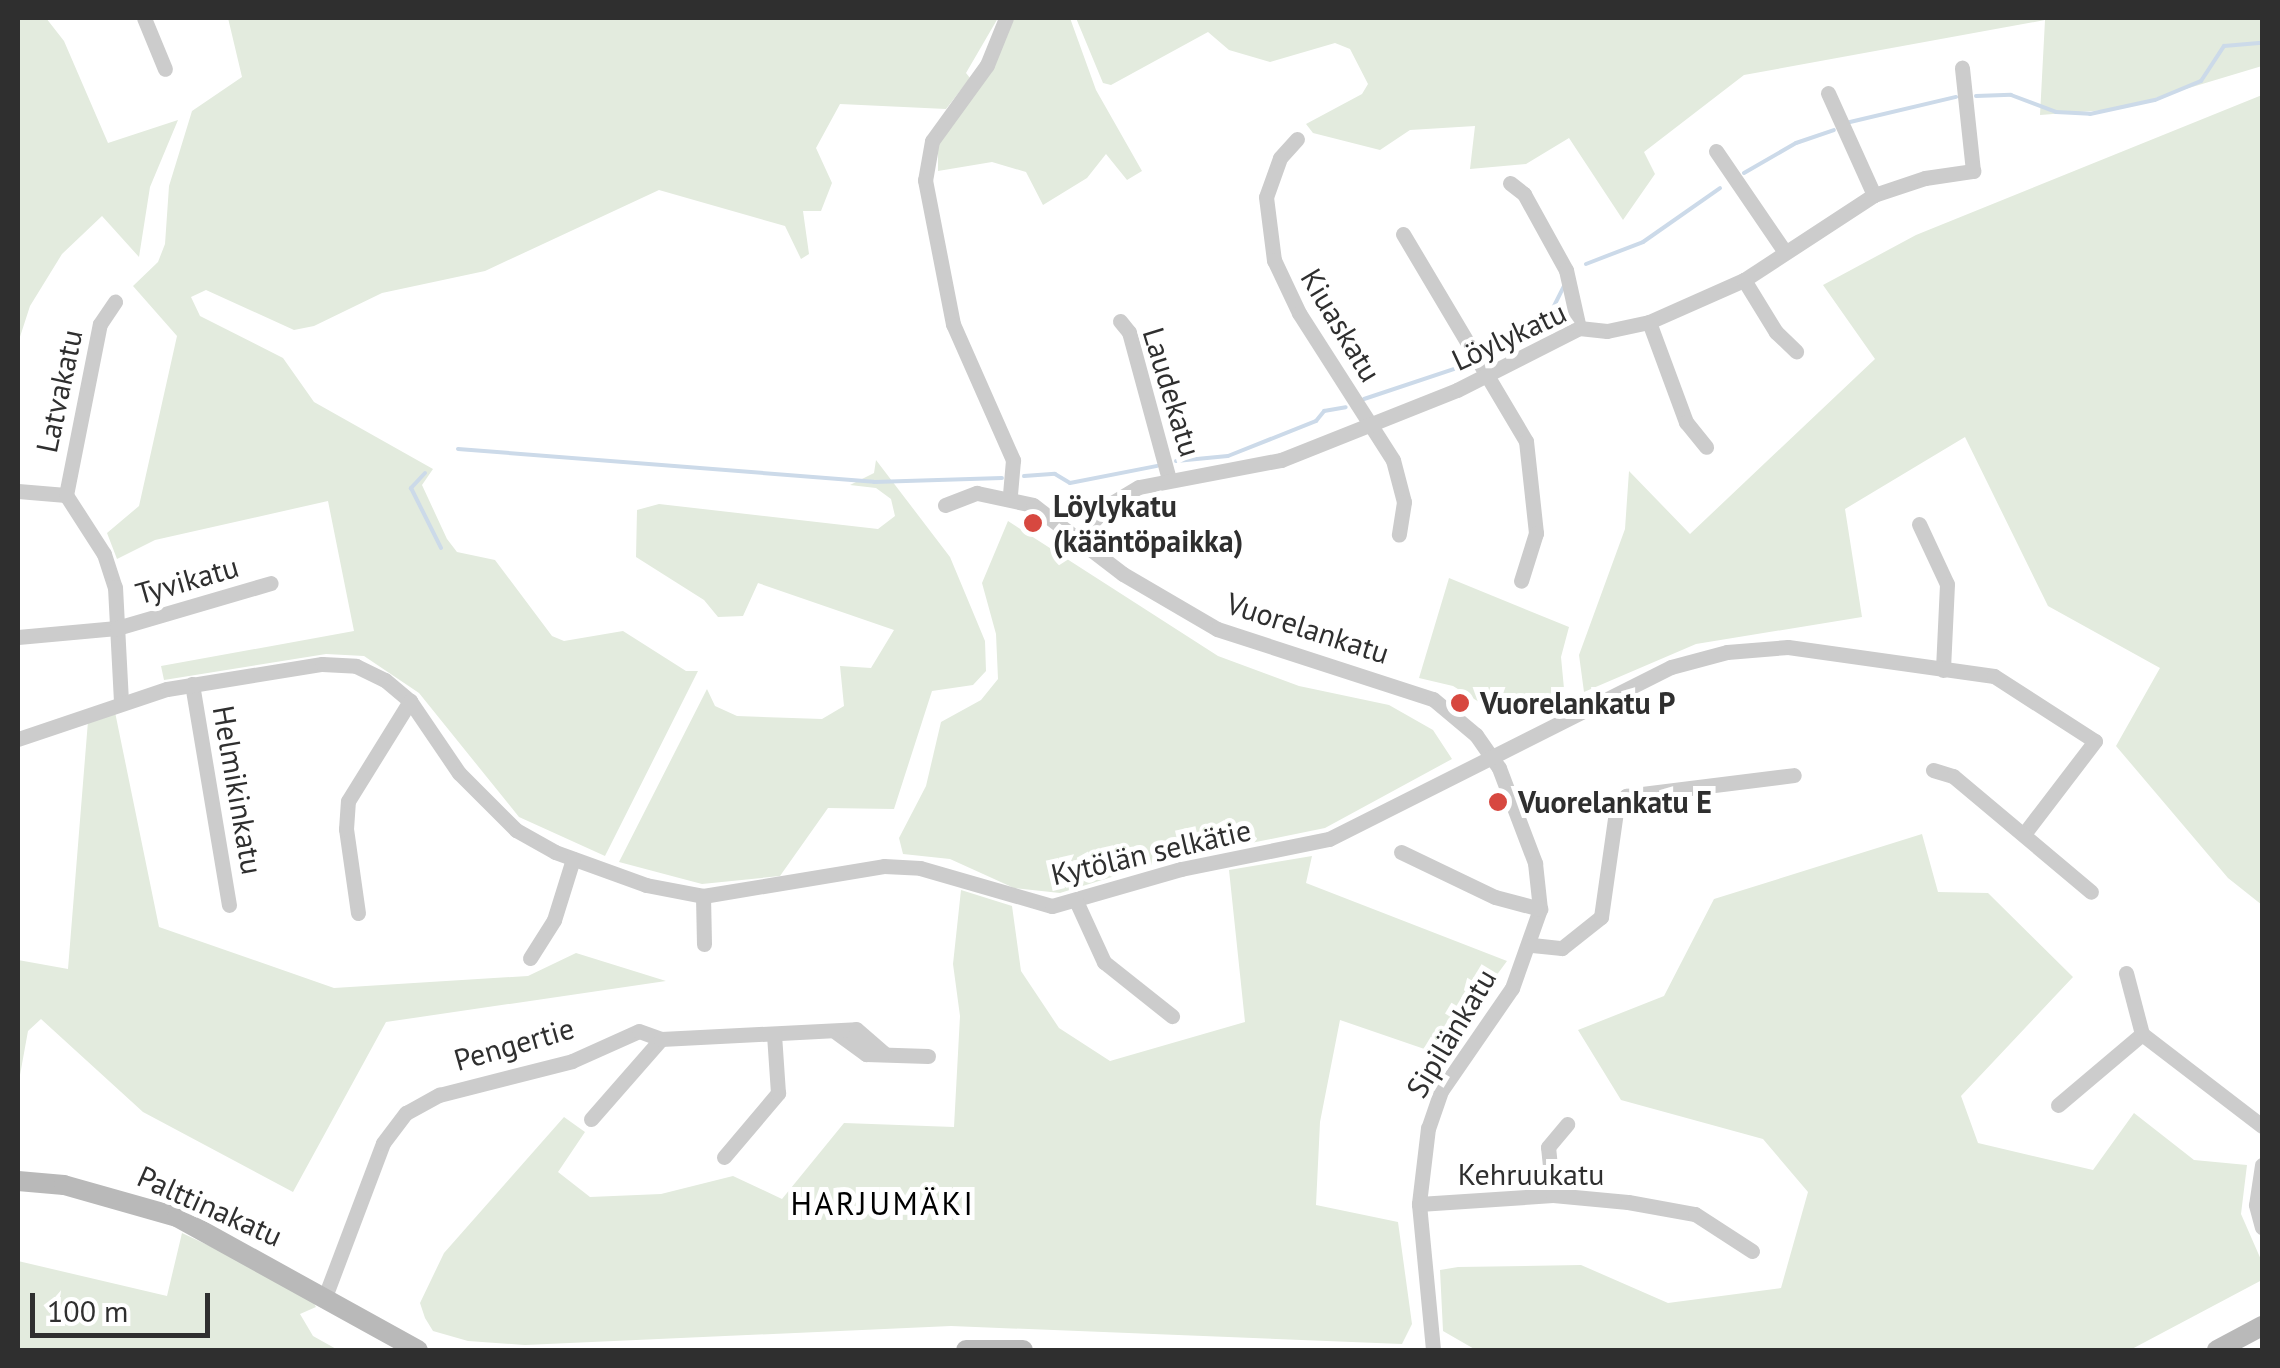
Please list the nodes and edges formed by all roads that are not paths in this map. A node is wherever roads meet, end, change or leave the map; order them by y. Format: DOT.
graph roads {
  1 [pos="144,18"];
  2 [pos="1006,18"];
  3 [pos="1962,68"];
  4 [pos="165,69"];
  5 [pos="1828,93"];
  6 [pos="1297,139"];
  7 [pos="1716,151"];
  8 [pos="1510,184"];
  9 [pos="1874,196"];
  10 [pos="1402,234"];
  11 [pos="1785,252"];
  12 [pos="1744,280"];
  13 [pos="115,302"];
  14 [pos="1120,321"];
  15 [pos="1649,322"];
  16 [pos="1579,328"];
  17 [pos="1796,351"];
  18 [pos="1488,374"];
  19 [pos="1370,426"];
  20 [pos="1706,447"];
  21 [pos="1169,479"];
  22 [pos="18,491"];
  23 [pos="66,495"];
  24 [pos="1010,498"];
  25 [pos="945,504"];
  26 [pos="1919,524"];
  27 [pos="1400,535"];
  28 [pos="1079,536"];
  29 [pos="1521,581"];
  30 [pos="271,584"];
  31 [pos="117,628"];
  32 [pos="18,637"];
  33 [pos="1943,670"];
  34 [pos="192,684"];
  35 [pos="410,701"];
  36 [pos="122,702"];
  37 [pos="18,739"];
  38 [pos="1490,754"];
  39 [pos="1933,770"];
  40 [pos="1794,775"];
  41 [pos="2024,834"];
  42 [pos="1401,852"];
  43 [pos="573,859"];
  44 [pos="2092,892"];
  45 [pos="703,896"];
  46 [pos="1077,903"];
  47 [pos="229,905"];
  48 [pos="1540,910"];
  49 [pos="358,914"];
  50 [pos="704,944"];
  51 [pos="1532,945"];
  52 [pos="530,958"];
  53 [pos="2126,973"];
  54 [pos="1172,1016"];
  55 [pos="774,1034"];
  56 [pos="2142,1034"];
  57 [pos="661,1039"];
  58 [pos="928,1056"];
  59 [pos="2058,1105"];
  60 [pos="590,1119"];
  61 [pos="1567,1124"];
  62 [pos="2262,1126"];
  63 [pos="724,1157"];
  64 [pos="2262,1164"];
  65 [pos="18,1181"];
  66 [pos="1553,1195"];
  67 [pos="1419,1204"];
  68 [pos="2262,1226"];
  69 [pos="1752,1251"];
  70 [pos="326,1294"];
  71 [pos="2262,1326"];
  72 [pos="418,1350"];
  73 [pos="966,1350"];
  74 [pos="1023,1350"];
  75 [pos="1433,1350"];
  76 [pos="2217,1350"];
  1 -- 4 [label="street"];
  2 -- 24 [label="street"];
  3 -- 9 [label="street, Löylykatu"];
  5 -- 9 [label="street"];
  6 -- 19 [label="street, Kiuaskatu"];
  7 -- 11 [label="street"];
  8 -- 16 [label="street"];
  9 -- 11 [label="street, Löylykatu"];
  10 -- 18 [label="street"];
  11 -- 12 [label="street, Löylykatu"];
  12 -- 15 [label="street, Löylykatu"];
  12 -- 17 [label="street"];
  13 -- 23 [label="street, Latvakatu"];
  14 -- 21 [label="street, Laudekatu"];
  15 -- 16 [label="street, Löylykatu"];
  15 -- 20 [label="street"];
  16 -- 18 [label="street, Löylykatu"];
  18 -- 19 [label="street, Löylykatu"];
  18 -- 29 [label="street"];
  19 -- 21 [label="street, Löylykatu"];
  19 -- 27 [label="street, Kiuaskatu"];
  21 -- 28 [label="street, Löylykatu"];
  22 -- 23 [label="street"];
  23 -- 31 [label="street"];
  24 -- 25 [label="street, Vuorelankatu"];
  24 -- 28 [label="street, Vuorelankatu"];
  26 -- 33 [label="street"];
  28 -- 38 [label="street, Vuorelankatu"];
  30 -- 31 [label="street, Tyvikatu"];
  31 -- 32 [label="street, Tyvikatu"];
  31 -- 36 [label="street"];
  33 -- 38 [label="street, Kytölän selkätie"];
  33 -- 41 [label="street, Kytölän selkätie"];
  34 -- 35 [label="street, Kytölän selkätie"];
  34 -- 36 [label="street, Kytölän selkätie"];
  34 -- 47 [label="street, Helmikinkatu"];
  35 -- 43 [label="street, Kytölän selkätie"];
  35 -- 49 [label="street"];
  36 -- 37 [label="street, Kytölän selkätie"];
  38 -- 46 [label="street, Kytölän selkätie"];
  38 -- 48 [label="street, Sipilänkatu"];
  39 -- 41 [label="street"];
  40 -- 51 [label="street"];
  41 -- 44 [label="street"];
  42 -- 48 [label="street"];
  43 -- 45 [label="street, Kytölän selkätie"];
  43 -- 52 [label="street"];
  45 -- 46 [label="street, Kytölän selkätie"];
  45 -- 50 [label="street"];
  46 -- 54 [label="street"];
  48 -- 51 [label="street, Sipilänkatu"];
  51 -- 67 [label="street, Sipilänkatu"];
  53 -- 56 [label="street"];
  55 -- 57 [label="street, Pengertie"];
  55 -- 58 [label="street, Pengertie"];
  55 -- 63 [label="street"];
  56 -- 59 [label="street"];
  56 -- 62 [label="street"];
  57 -- 60 [label="street"];
  57 -- 70 [label="street, Pengertie"];
  61 -- 66 [label="street"];
  64 -- 68 [label="street"];
  65 -- 70 [label="street, Palttinakatu"];
  66 -- 67 [label="street, Kehruukatu"];
  66 -- 69 [label="street, Kehruukatu"];
  67 -- 75 [label="street, Sipilänkatu"];
  70 -- 72 [label="street, Palttinakatu"];
  71 -- 76 [label="street"];
  73 -- 74 [label="street"];
}
